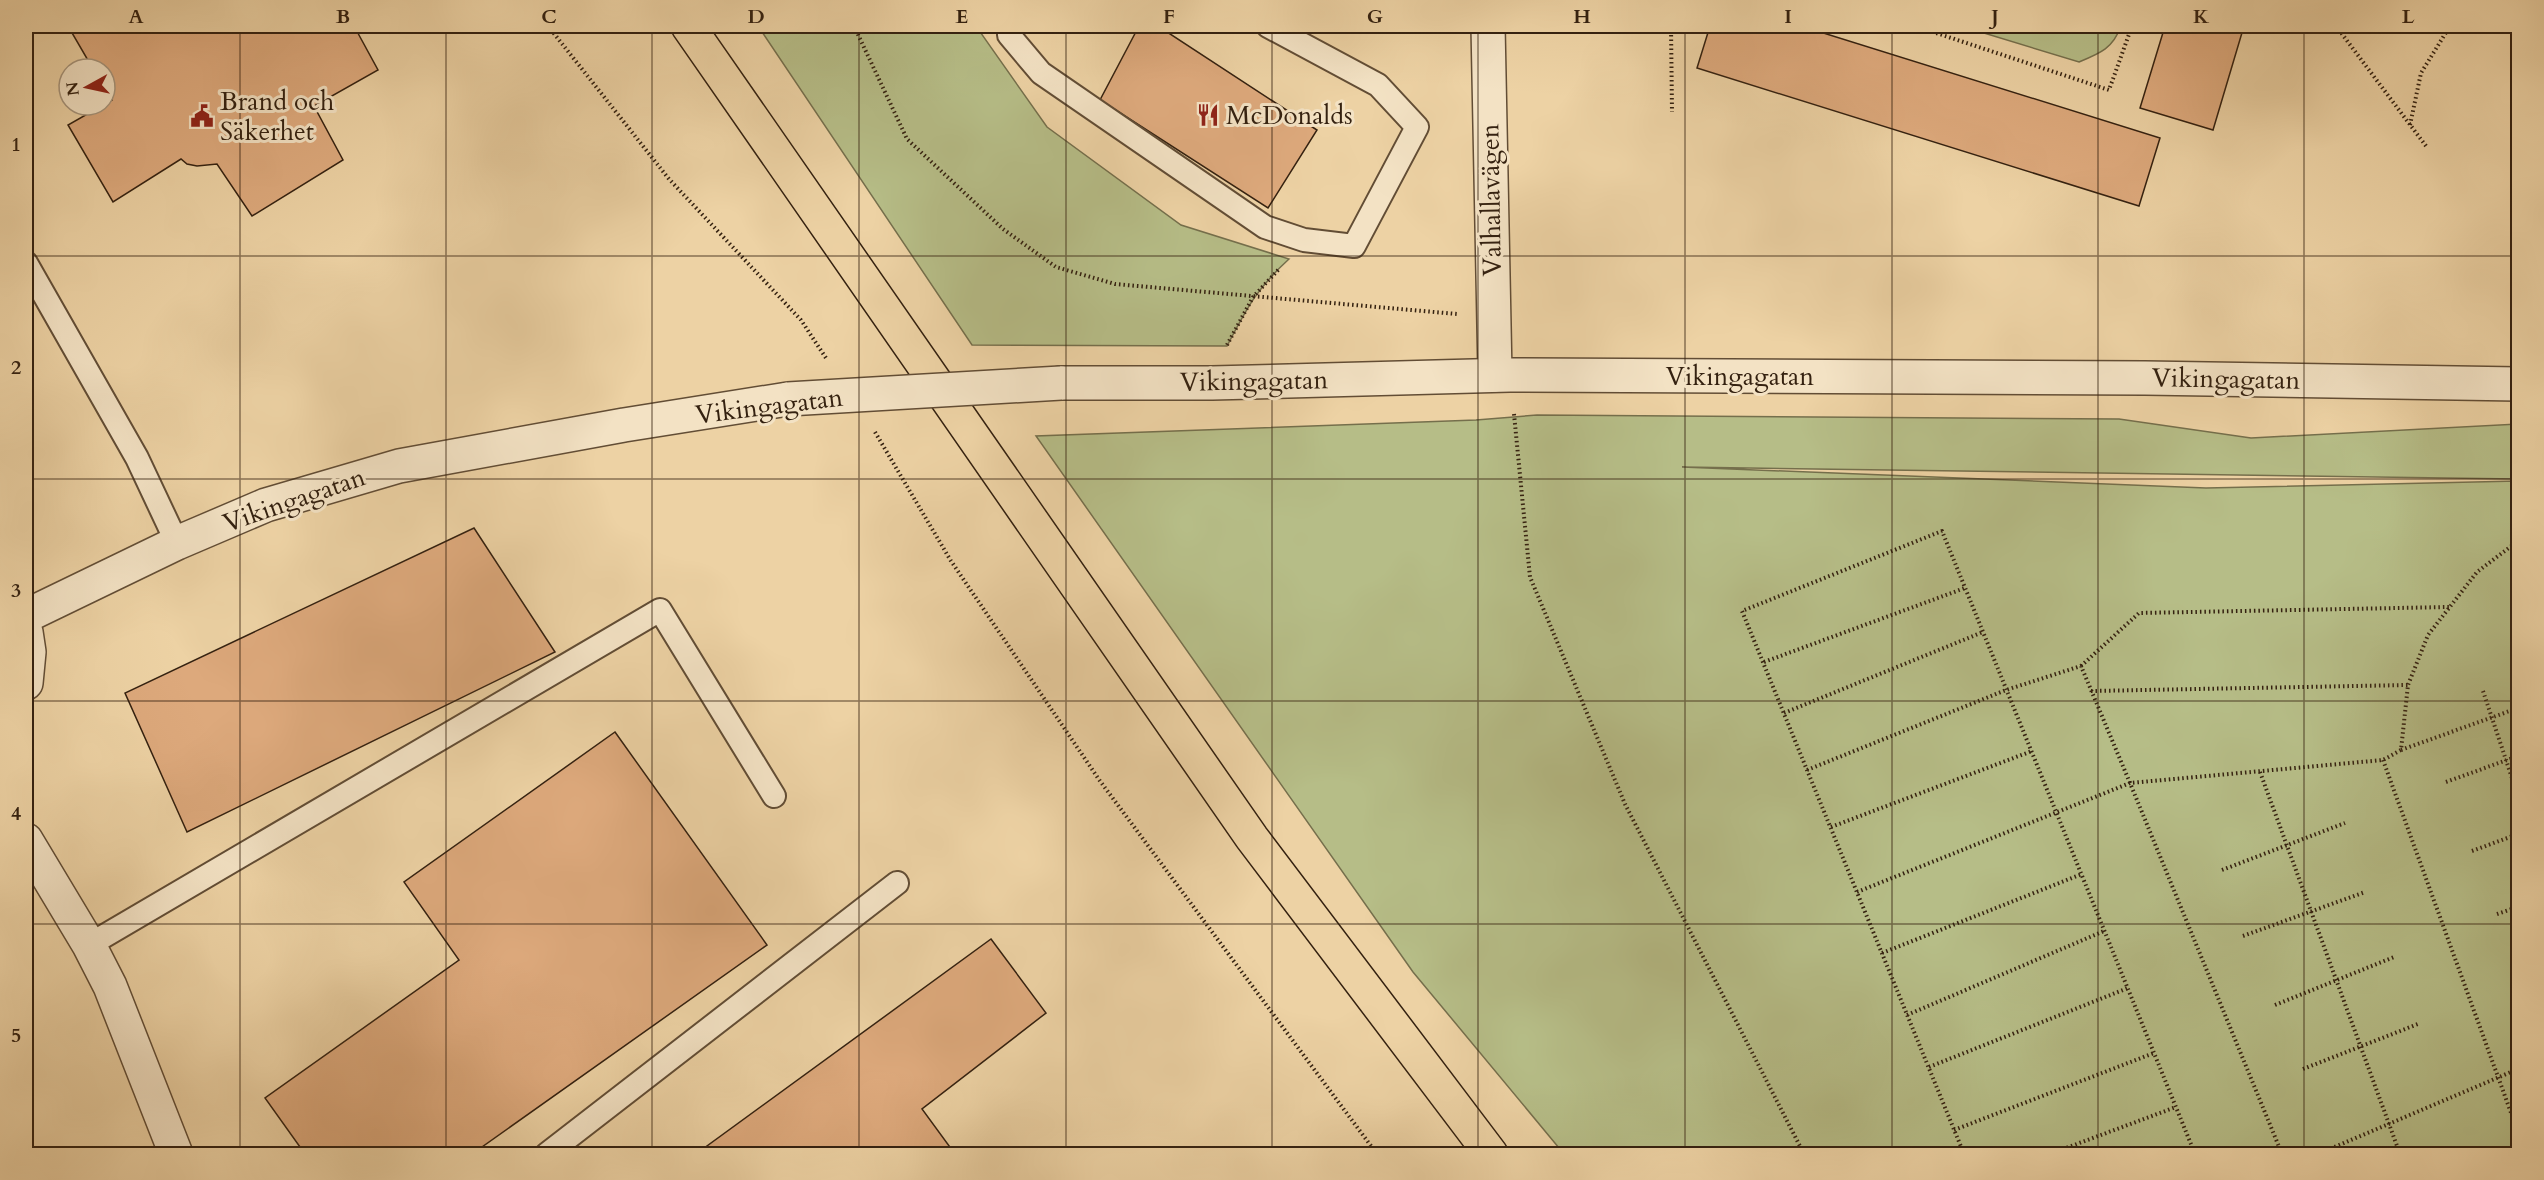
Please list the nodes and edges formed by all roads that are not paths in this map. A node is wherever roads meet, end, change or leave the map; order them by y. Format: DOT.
graph roads {
  1 [pos="688,26"];
  2 [pos="1010,26"];
  3 [pos="1268,26"];
  4 [pos="1488,26"];
  5 [pos="26,263"];
  6 [pos="1502,375"];
  7 [pos="2518,384"];
  8 [pos="177,543"];
  9 [pos="26,616"];
  10 [pos="26,632"];
  11 [pos="26,683"];
  12 [pos="774,796"];
  13 [pos="26,840"];
  14 [pos="897,883"];
  15 [pos="89,945"];
  16 [pos="176,1155"];
  17 [pos="547,1155"];
  18 [pos="1491,1155"];
  1 -- 18 [label="highway"];
  2 -- 3 [label="lane"];
  4 -- 6 [label="street, Valhallavägen"];
  5 -- 8 [label="lane"];
  6 -- 7 [label="street, Vikingagatan"];
  6 -- 8 [label="street, Vikingagatan, bridge"];
  8 -- 9 [label="street, Vikingagatan"];
  10 -- 11 [label="street"];
  12 -- 15 [label="lane"];
  13 -- 15 [label="street"];
  14 -- 17 [label="lane"];
  15 -- 16 [label="street"];
}
